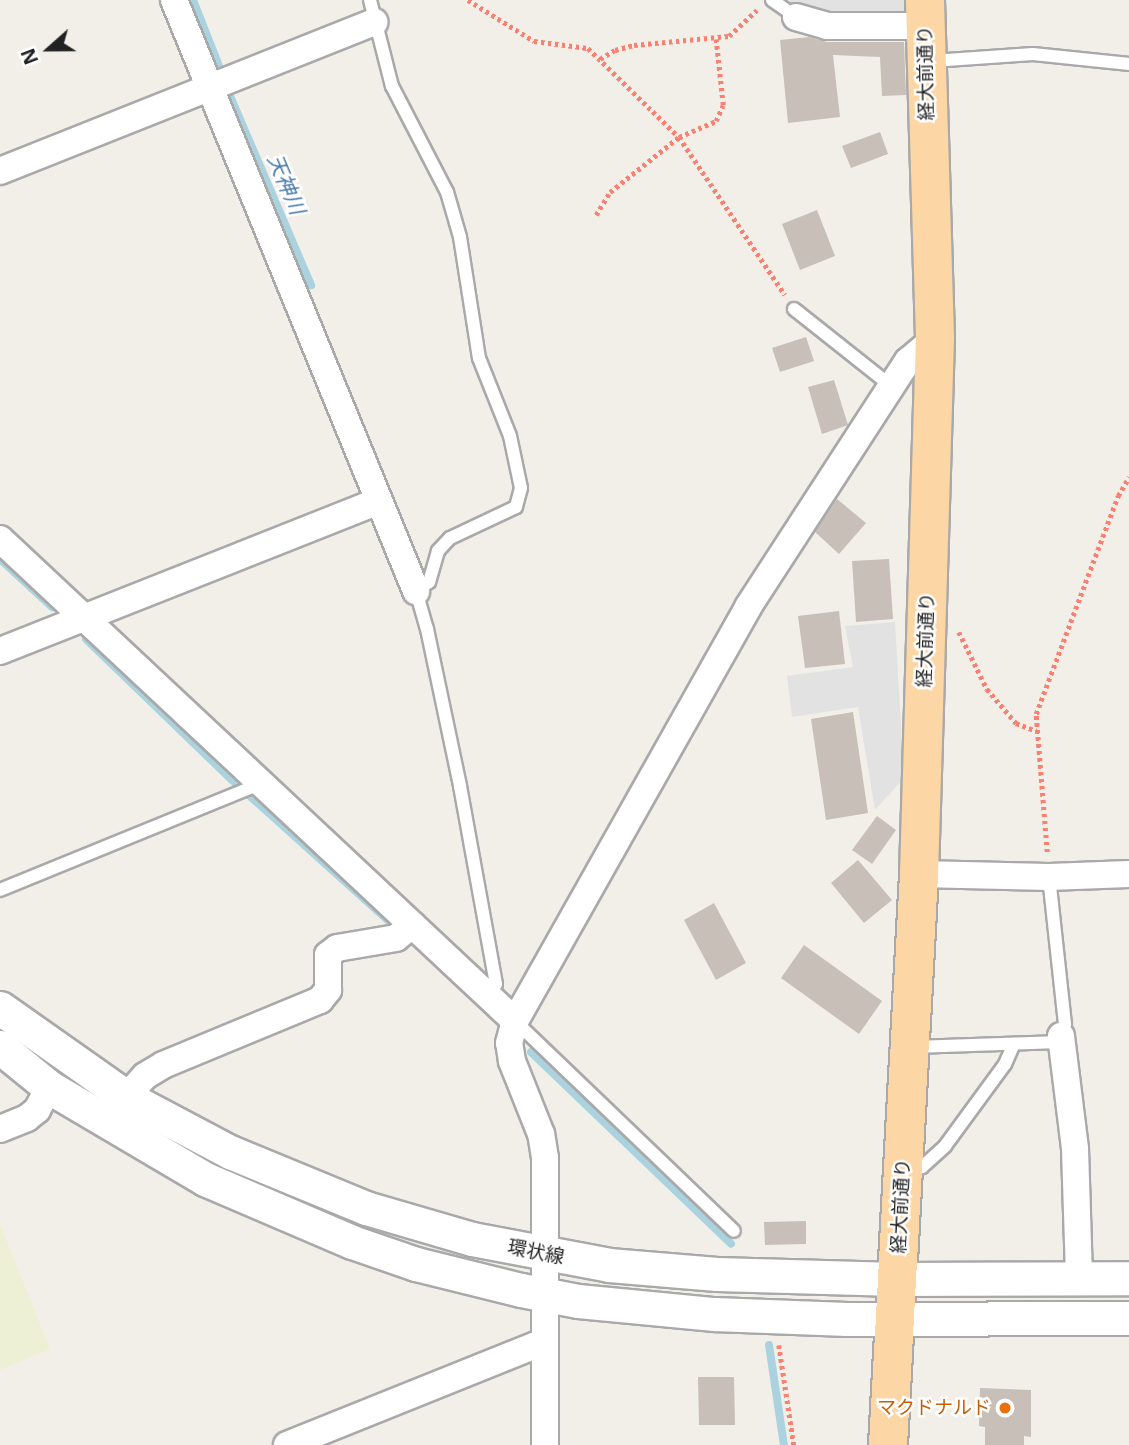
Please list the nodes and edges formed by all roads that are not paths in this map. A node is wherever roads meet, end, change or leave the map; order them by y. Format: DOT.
graph roads {
  1 [pos="174,0"];
  2 [pos="772,0"];
  3 [pos="372,11"];
  4 [pos="796,17"];
  5 [pos="925,29"];
  6 [pos="1129,64"];
  7 [pos="209,87"];
  8 [pos="0,171"];
  9 [pos="794,309"];
  10 [pos="936,338"];
  11 [pos="891,386"];
  12 [pos="378,501"];
  13 [pos="0,539"];
  14 [pos="416,590"];
  15 [pos="84,617"];
  16 [pos="0,651"];
  17 [pos="263,782"];
  18 [pos="919,874"];
  19 [pos="1129,874"];
  20 [pos="1049,877"];
  21 [pos="0,890"];
  22 [pos="412,925"];
  23 [pos="489,996"];
  24 [pos="0,1008"];
  25 [pos="515,1021"];
  26 [pos="1062,1039"];
  27 [pos="1014,1044"];
  28 [pos="0,1047"];
  29 [pos="909,1047"];
  30 [pos="49,1087"];
  31 [pos="126,1097"];
  32 [pos="0,1129"];
  33 [pos="902,1174"];
  34 [pos="734,1231"];
  35 [pos="545,1255"];
  36 [pos="1079,1276"];
  37 [pos="1129,1278"];
  38 [pos="897,1279"];
  39 [pos="545,1296"];
  40 [pos="1129,1318"];
  41 [pos="894,1319"];
  42 [pos="543,1342"];
  43 [pos="287,1445"];
  44 [pos="545,1445"];
  45 [pos="888,1445"];
  1 -- 7 [label="street"];
  2 -- 4 [label="lane"];
  3 -- 7 [label="street"];
  3 -- 14 [label="lane"];
  4 -- 5 [label="street"];
  5 -- 6 [label="lane"];
  5 -- 10 [label="main road, 経大前通り"];
  7 -- 8 [label="street"];
  7 -- 12 [label="street"];
  9 -- 11 [label="lane"];
  10 -- 11 [label="street"];
  10 -- 18 [label="main road, 経大前通り"];
  11 -- 25 [label="street"];
  12 -- 14 [label="street"];
  12 -- 15 [label="street"];
  13 -- 15 [label="street"];
  14 -- 23 [label="lane"];
  15 -- 16 [label="street"];
  15 -- 17 [label="street"];
  17 -- 21 [label="lane"];
  17 -- 22 [label="street"];
  18 -- 20 [label="street"];
  18 -- 29 [label="main road, 経大前通り"];
  19 -- 20 [label="street"];
  20 -- 26 [label="lane"];
  22 -- 23 [label="street"];
  22 -- 31 [label="street"];
  23 -- 25 [label="street"];
  24 -- 31 [label="street, 環状線"];
  25 -- 34 [label="lane"];
  25 -- 35 [label="street"];
  26 -- 27 [label="lane"];
  26 -- 36 [label="street"];
  27 -- 29 [label="lane"];
  27 -- 33 [label="lane"];
  28 -- 30 [label="street, 環状線"];
  29 -- 33 [label="main road, 経大前通り"];
  30 -- 32 [label="street"];
  30 -- 39 [label="street, 環状線"];
  31 -- 35 [label="street, 環状線"];
  33 -- 38 [label="main road, 経大前通り"];
  35 -- 38 [label="street, 環状線"];
  35 -- 39 [label="street"];
  36 -- 37 [label="street, 環状線"];
  36 -- 38 [label="street, 環状線"];
  38 -- 41 [label="main road, 経大前通り"];
  39 -- 41 [label="street, 環状線"];
  39 -- 42 [label="street"];
  40 -- 41 [label="street, 環状線"];
  41 -- 45 [label="main road, 経大前通り"];
  42 -- 43 [label="street"];
  42 -- 44 [label="street"];
}
